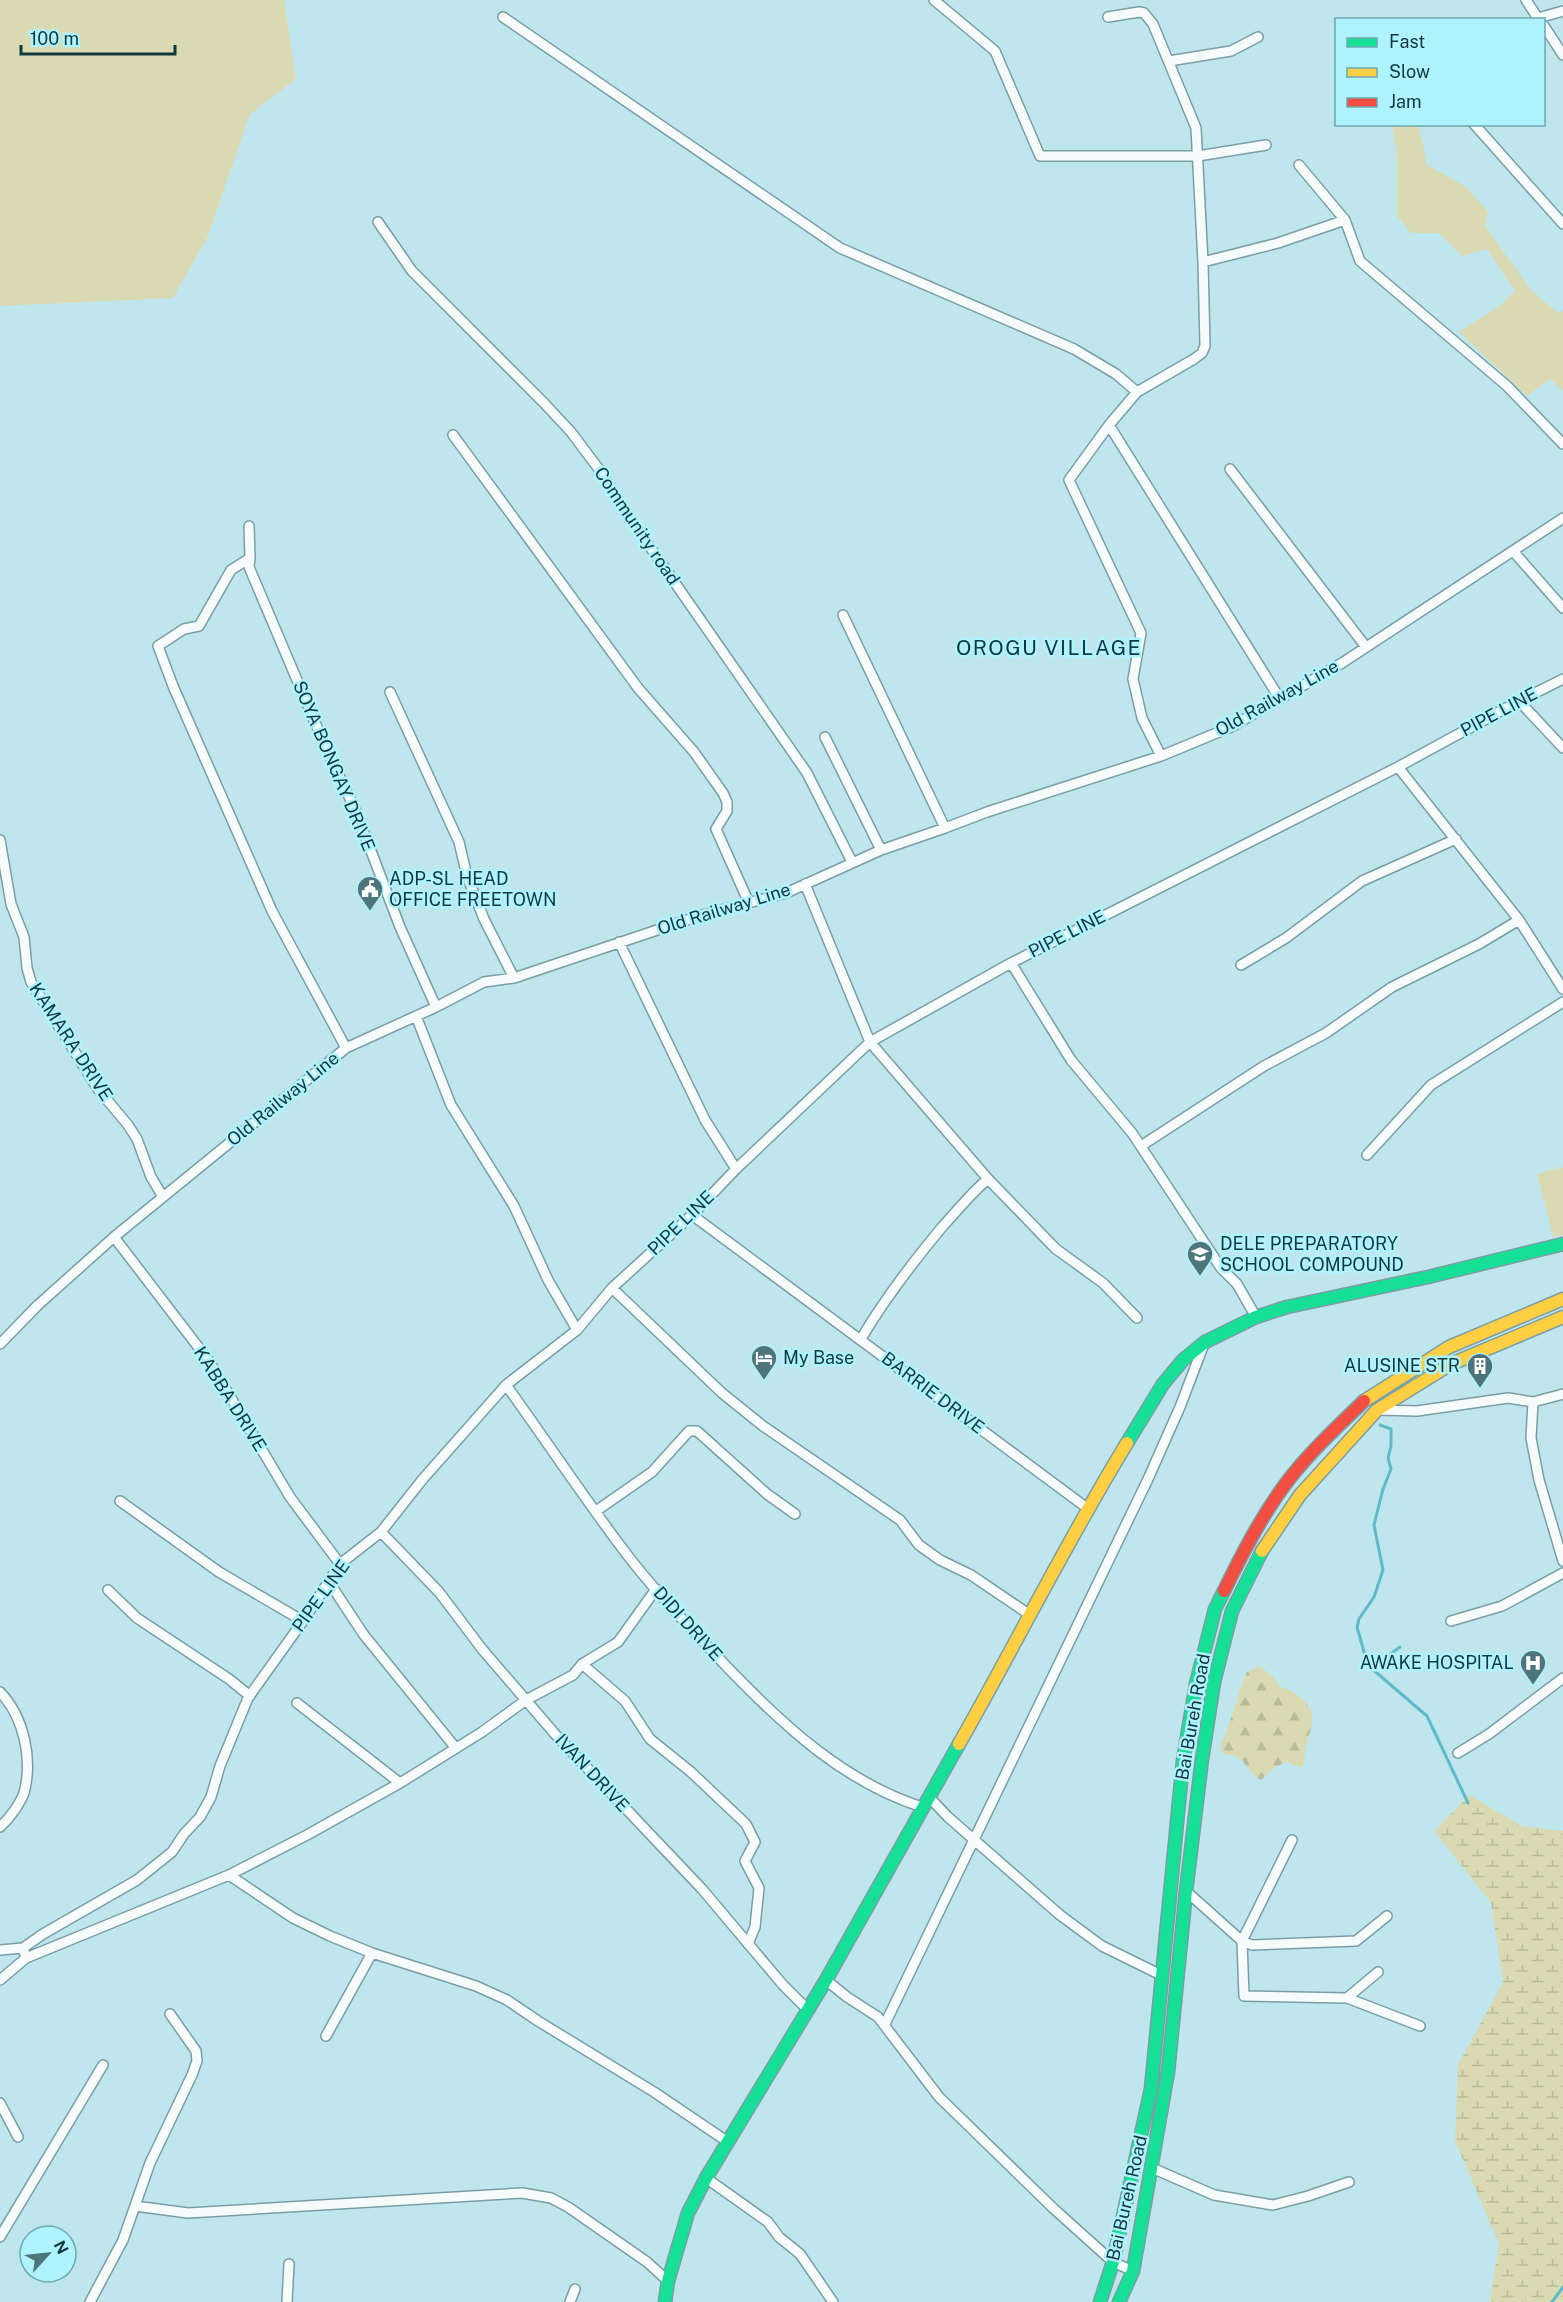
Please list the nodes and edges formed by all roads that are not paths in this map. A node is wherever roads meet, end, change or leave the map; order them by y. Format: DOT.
graph roads {
  1 [pos="934,0"];
  2 [pos="1526,0"];
  3 [pos="1563,11"];
  4 [pos="503,17"];
  5 [pos="1108,17"];
  6 [pos="1538,18"];
  7 [pos="1545,19"];
  8 [pos="1545,28"];
  9 [pos="1258,37"];
  10 [pos="1563,55"];
  11 [pos="1169,61"];
  12 [pos="1476,126"];
  13 [pos="1266,145"];
  14 [pos="1198,156"];
  15 [pos="1299,165"];
  16 [pos="1345,220"];
  17 [pos="378,222"];
  18 [pos="1563,224"];
  19 [pos="1203,262"];
  20 [pos="1137,392"];
  21 [pos="1109,425"];
  22 [pos="453,435"];
  23 [pos="1563,444"];
  24 [pos="1230,469"];
  25 [pos="1563,518"];
  26 [pos="249,526"];
  27 [pos="1513,551"];
  28 [pos="250,558"];
  29 [pos="1563,608"];
  30 [pos="843,615"];
  31 [pos="1366,647"];
  32 [pos="1563,679"];
  33 [pos="390,692"];
  34 [pos="1280,699"];
  35 [pos="1519,701"];
  36 [pos="825,737"];
  37 [pos="1563,748"];
  38 [pos="1161,756"];
  39 [pos="1398,767"];
  40 [pos="945,828"];
  41 [pos="1456,839"];
  42 [pos="0,840"];
  43 [pos="881,850"];
  44 [pos="852,862"];
  45 [pos="805,884"];
  46 [pos="749,903"];
  47 [pos="1519,920"];
  48 [pos="619,942"];
  49 [pos="1011,963"];
  50 [pos="1241,964"];
  51 [pos="514,978"];
  52 [pos="1563,989"];
  53 [pos="1563,1002"];
  54 [pos="436,1007"];
  55 [pos="416,1016"];
  56 [pos="870,1042"];
  57 [pos="346,1048"];
  58 [pos="1141,1146"];
  59 [pos="1366,1155"];
  60 [pos="736,1169"];
  61 [pos="988,1179"];
  62 [pos="164,1197"];
  63 [pos="692,1215"];
  64 [pos="114,1237"];
  65 [pos="1563,1244"];
  66 [pos="612,1288"];
  67 [pos="1563,1299"];
  68 [pos="1256,1317"];
  69 [pos="1563,1317"];
  70 [pos="1137,1318"];
  71 [pos="577,1330"];
  72 [pos="861,1339"];
  73 [pos="1205,1342"];
  74 [pos="0,1344"];
  75 [pos="506,1385"];
  76 [pos="1563,1394"];
  77 [pos="1533,1402"];
  78 [pos="1377,1410"];
  79 [pos="120,1501"];
  80 [pos="1087,1508"];
  81 [pos="596,1511"];
  82 [pos="795,1514"];
  83 [pos="381,1532"];
  84 [pos="1563,1561"];
  85 [pos="340,1564"];
  86 [pos="1563,1573"];
  87 [pos="329,1581"];
  88 [pos="656,1589"];
  89 [pos="108,1590"];
  90 [pos="1030,1615"];
  91 [pos="303,1621"];
  92 [pos="1451,1621"];
  93 [pos="582,1664"];
  94 [pos="1563,1678"];
  95 [pos="0,1692"];
  96 [pos="250,1696"];
  97 [pos="526,1700"];
  98 [pos="297,1703"];
  99 [pos="454,1748"];
  100 [pos="1458,1753"];
  101 [pos="400,1783"];
  102 [pos="925,1802"];
  103 [pos="2,1821"];
  104 [pos="973,1840"];
  105 [pos="1292,1840"];
  106 [pos="229,1875"];
  107 [pos="1186,1891"];
  108 [pos="1387,1917"];
  109 [pos="1242,1941"];
  110 [pos="748,1944"];
  111 [pos="0,1950"];
  112 [pos="24,1953"];
  113 [pos="372,1953"];
  114 [pos="1378,1972"];
  115 [pos="1161,1975"];
  116 [pos="0,1980"];
  117 [pos="826,1980"];
  118 [pos="1347,1998"];
  119 [pos="807,2009"];
  120 [pos="171,2014"];
  121 [pos="885,2024"];
  122 [pos="1420,2026"];
  123 [pos="326,2036"];
  124 [pos="103,2065"];
  125 [pos="0,2103"];
  126 [pos="18,2137"];
  127 [pos="728,2142"];
  128 [pos="1152,2168"];
  129 [pos="706,2178"];
  130 [pos="1349,2182"];
  131 [pos="135,2206"];
  132 [pos="1,2234"];
  133 [pos="1113,2262"];
  134 [pos="289,2264"];
  135 [pos="1133,2271"];
  136 [pos="668,2281"];
  137 [pos="575,2289"];
  138 [pos="90,2302"];
  139 [pos="287,2302"];
  140 [pos="570,2302"];
  141 [pos="665,2302"];
  142 [pos="833,2302"];
  143 [pos="1100,2302"];
  144 [pos="1119,2302"];
  1 -- 14 [label="street"];
  2 -- 6 [label="street"];
  3 -- 7 [label="street"];
  4 -- 20 [label="street"];
  5 -- 11 [label="street"];
  8 -- 10 [label="street"];
  9 -- 11 [label="street"];
  11 -- 14 [label="street"];
  12 -- 18 [label="street"];
  13 -- 14 [label="street"];
  14 -- 19 [label="street"];
  15 -- 16 [label="street"];
  16 -- 19 [label="street"];
  16 -- 23 [label="street"];
  17 -- 44 [label="street, Community road"];
  19 -- 20 [label="street"];
  20 -- 21 [label="street"];
  21 -- 34 [label="street"];
  21 -- 38 [label="street"];
  22 -- 46 [label="street"];
  24 -- 31 [label="street"];
  25 -- 27 [label="street, Old Railway Line"];
  26 -- 28 [label="street, SOYA BONGAY DRIVE"];
  27 -- 29 [label="street"];
  27 -- 31 [label="street, Old Railway Line"];
  28 -- 54 [label="street, SOYA BONGAY DRIVE"];
  28 -- 57 [label="street"];
  30 -- 40 [label="street"];
  31 -- 34 [label="street, Old Railway Line"];
  32 -- 35 [label="street, PIPE LINE"];
  33 -- 51 [label="street"];
  34 -- 38 [label="street, Old Railway Line"];
  35 -- 37 [label="street"];
  35 -- 39 [label="street, PIPE LINE"];
  36 -- 43 [label="street"];
  38 -- 40 [label="street, Old Railway Line"];
  39 -- 41 [label="street"];
  39 -- 49 [label="street, PIPE LINE"];
  40 -- 43 [label="street, Old Railway Line"];
  41 -- 47 [label="street"];
  41 -- 50 [label="street"];
  42 -- 62 [label="street, KAMARA DRIVE"];
  43 -- 44 [label="street, Old Railway Line"];
  44 -- 45 [label="street, Old Railway Line"];
  45 -- 46 [label="street, Old Railway Line"];
  45 -- 56 [label="street"];
  46 -- 48 [label="street, Old Railway Line"];
  47 -- 52 [label="street"];
  47 -- 58 [label="street"];
  48 -- 51 [label="street, Old Railway Line"];
  48 -- 60 [label="street"];
  49 -- 56 [label="street, PIPE LINE"];
  49 -- 58 [label="street"];
  51 -- 54 [label="street, Old Railway Line"];
  53 -- 59 [label="street"];
  54 -- 55 [label="street, Old Railway Line"];
  55 -- 57 [label="street, Old Railway Line"];
  55 -- 71 [label="street"];
  56 -- 60 [label="street, PIPE LINE"];
  56 -- 61 [label="street"];
  57 -- 62 [label="street, Old Railway Line"];
  58 -- 68 [label="street"];
  60 -- 63 [label="street, PIPE LINE"];
  61 -- 70 [label="street"];
  61 -- 72 [label="street"];
  62 -- 64 [label="street, Old Railway Line"];
  63 -- 66 [label="street, PIPE LINE"];
  63 -- 72 [label="street, BARRIE DRIVE"];
  64 -- 74 [label="street, Old Railway Line"];
  64 -- 85 [label="street, KABBA DRIVE"];
  65 -- 68 [label="main road"];
  66 -- 71 [label="street, PIPE LINE"];
  66 -- 90 [label="street"];
  67 -- 115 [label="main road, Bai Bureh Road"];
  68 -- 73 [label="main road"];
  69 -- 78 [label="main road, Bai Bureh Road"];
  71 -- 75 [label="street, PIPE LINE"];
  72 -- 80 [label="street, BARRIE DRIVE"];
  73 -- 80 [label="main road"];
  73 -- 104 [label="street"];
  75 -- 81 [label="street, DIDI DRIVE"];
  75 -- 83 [label="street, PIPE LINE"];
  76 -- 77 [label="street"];
  77 -- 78 [label="street"];
  77 -- 84 [label="street"];
  78 -- 107 [label="main road, Bai Bureh Road"];
  79 -- 91 [label="street"];
  80 -- 90 [label="main road"];
  81 -- 82 [label="street"];
  81 -- 88 [label="street, DIDI DRIVE"];
  83 -- 85 [label="street, PIPE LINE"];
  83 -- 97 [label="street, IVAN DRIVE"];
  85 -- 87 [label="street, PIPE LINE"];
  86 -- 92 [label="street"];
  87 -- 91 [label="street, PIPE LINE"];
  87 -- 99 [label="street"];
  88 -- 93 [label="street"];
  88 -- 102 [label="street, DIDI DRIVE"];
  89 -- 96 [label="street"];
  90 -- 102 [label="main road"];
  91 -- 96 [label="street, PIPE LINE"];
  93 -- 97 [label="street"];
  93 -- 110 [label="street"];
  94 -- 100 [label="street"];
  95 -- 103 [label="street"];
  96 -- 112 [label="street, PIPE LINE"];
  97 -- 99 [label="street"];
  97 -- 110 [label="street, IVAN DRIVE"];
  98 -- 101 [label="street"];
  99 -- 101 [label="street"];
  101 -- 106 [label="street"];
  102 -- 104 [label="street"];
  102 -- 117 [label="main road"];
  104 -- 115 [label="street"];
  104 -- 121 [label="street"];
  105 -- 109 [label="street"];
  106 -- 112 [label="street"];
  106 -- 113 [label="street"];
  107 -- 109 [label="street"];
  107 -- 128 [label="main road, Bai Bureh Road"];
  108 -- 109 [label="street"];
  109 -- 118 [label="street"];
  110 -- 119 [label="street, IVAN DRIVE"];
  111 -- 112 [label="street"];
  112 -- 116 [label="street, PIPE LINE"];
  113 -- 123 [label="street"];
  113 -- 127 [label="street"];
  114 -- 118 [label="street"];
  115 -- 133 [label="main road, Bai Bureh Road"];
  117 -- 119 [label="main road"];
  117 -- 121 [label="street"];
  118 -- 122 [label="street"];
  119 -- 127 [label="main road"];
  120 -- 131 [label="street"];
  121 -- 133 [label="street"];
  124 -- 132 [label="street"];
  125 -- 126 [label="street"];
  127 -- 129 [label="main road"];
  128 -- 130 [label="street"];
  128 -- 135 [label="main road, Bai Bureh Road"];
  129 -- 136 [label="main road"];
  129 -- 142 [label="street"];
  131 -- 136 [label="street"];
  131 -- 138 [label="street"];
  133 -- 135 [label="street"];
  133 -- 143 [label="main road, Bai Bureh Road"];
  134 -- 139 [label="street"];
  135 -- 144 [label="main road, Bai Bureh Road"];
  136 -- 141 [label="main road"];
  137 -- 140 [label="street"];
}
